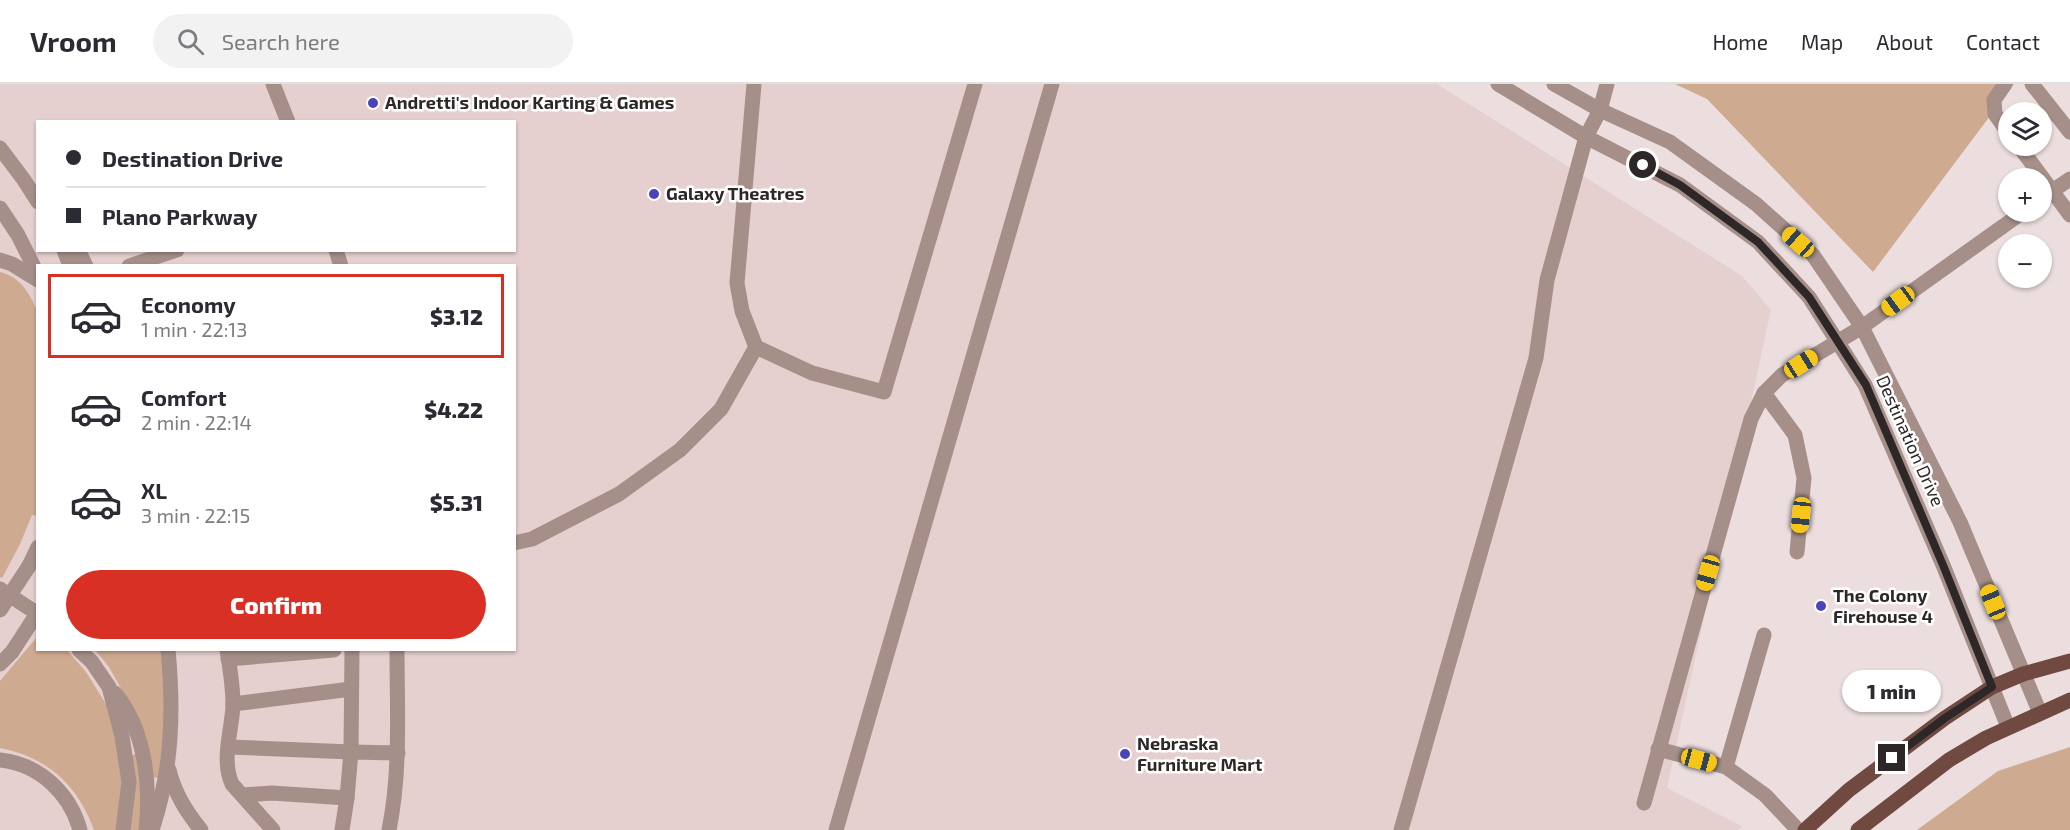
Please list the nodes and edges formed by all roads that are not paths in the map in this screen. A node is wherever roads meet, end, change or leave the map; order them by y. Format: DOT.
graph roads {
  1 [pos="273,84"];
  2 [pos="754,84"];
  3 [pos="975,84"];
  4 [pos="1052,84"];
  5 [pos="1498,84"];
  6 [pos="1554,84"];
  7 [pos="1607,84"];
  8 [pos="2005,84"];
  9 [pos="2032,84"];
  10 [pos="1600,110"];
  11 [pos="1998,118"];
  12 [pos="287,120"];
  13 [pos="2070,132"];
  14 [pos="1586,137"];
  15 [pos="3,151"];
  16 [pos="2070,179"];
  17 [pos="36,180"];
  18 [pos="2052,191"];
  19 [pos="36,199"];
  20 [pos="2052,199"];
  21 [pos="0,208"];
  22 [pos="2070,215"];
  23 [pos="2009,222"];
  24 [pos="171,252"];
  25 [pos="0,260"];
  26 [pos="135,264"];
  27 [pos="36,271"];
  28 [pos="36,279"];
  29 [pos="1862,327"];
  30 [pos="1837,342"];
  31 [pos="756,347"];
  32 [pos="1764,393"];
  33 [pos="516,543"];
  34 [pos="36,551"];
  35 [pos="1797,552"];
  36 [pos="0,589"];
  37 [pos="0,610"];
  38 [pos="36,612"];
  39 [pos="36,616"];
  40 [pos="1764,635"];
  41 [pos="80,651"];
  42 [pos="168,651"];
  43 [pos="308,651"];
  44 [pos="352,651"];
  45 [pos="397,651"];
  46 [pos="228,654"];
  47 [pos="2070,661"];
  48 [pos="0,664"];
  49 [pos="2024,674"];
  50 [pos="109,687"];
  51 [pos="1992,687"];
  52 [pos="351,689"];
  53 [pos="2070,700"];
  54 [pos="233,704"];
  55 [pos="2040,713"];
  56 [pos="2008,728"];
  57 [pos="229,747"];
  58 [pos="1658,749"];
  59 [pos="351,752"];
  60 [pos="398,753"];
  61 [pos="0,760"];
  62 [pos="168,766"];
  63 [pos="1726,767"];
  64 [pos="243,795"];
  65 [pos="347,798"];
  66 [pos="1644,803"];
  67 [pos="80,830"];
  68 [pos="123,830"];
  69 [pos="146,830"];
  70 [pos="152,830"];
  71 [pos="201,830"];
  72 [pos="273,830"];
  73 [pos="342,830"];
  74 [pos="389,830"];
  75 [pos="836,830"];
  76 [pos="1401,830"];
  77 [pos="1798,830"];
  78 [pos="1805,830"];
  79 [pos="1858,830"];
  1 -- 12 [label="street"];
  2 -- 31 [label="street"];
  3 -- 31 [label="street"];
  4 -- 75 [label="street"];
  5 -- 14 [label="street, Destination Drive"];
  6 -- 10 [label="street, Destination Drive"];
  7 -- 10 [label="street"];
  8 -- 11 [label="street"];
  9 -- 13 [label="street"];
  10 -- 14 [label="street"];
  10 -- 29 [label="street, Destination Drive"];
  14 -- 30 [label="street, Destination Drive"];
  14 -- 76 [label="street"];
  15 -- 17 [label="street"];
  15 -- 19 [label="street"];
  16 -- 18 [label="street"];
  20 -- 22 [label="street"];
  21 -- 27 [label="street"];
  23 -- 29 [label="street"];
  24 -- 26 [label="street"];
  25 -- 28 [label="street"];
  29 -- 30 [label="street"];
  29 -- 49 [label="street, Destination Drive"];
  30 -- 32 [label="street"];
  30 -- 51 [label="street, Destination Drive"];
  31 -- 33 [label="street"];
  32 -- 35 [label="street"];
  32 -- 58 [label="street"];
  34 -- 37 [label="street, bridge"];
  36 -- 38 [label="street"];
  39 -- 48 [label="street, bridge"];
  40 -- 63 [label="street"];
  41 -- 50 [label="street"];
  42 -- 62 [label="street"];
  43 -- 46 [label="street"];
  44 -- 52 [label="street"];
  45 -- 60 [label="street"];
  46 -- 54 [label="street"];
  47 -- 49 [label="main road"];
  49 -- 51 [label="main road"];
  49 -- 55 [label="street, Destination Drive"];
  50 -- 68 [label="street"];
  50 -- 69 [label="street"];
  51 -- 56 [label="street, Destination Drive"];
  51 -- 78 [label="main road"];
  52 -- 54 [label="street"];
  52 -- 59 [label="street"];
  53 -- 55 [label="main road"];
  54 -- 57 [label="street"];
  55 -- 56 [label="main road"];
  56 -- 79 [label="main road"];
  57 -- 59 [label="street"];
  57 -- 64 [label="street"];
  58 -- 63 [label="street"];
  58 -- 66 [label="street"];
  59 -- 60 [label="street"];
  59 -- 65 [label="street"];
  60 -- 74 [label="street"];
  61 -- 67 [label="street"];
  62 -- 70 [label="street"];
  62 -- 71 [label="street"];
  63 -- 77 [label="street"];
  64 -- 65 [label="street"];
  64 -- 72 [label="street"];
  65 -- 73 [label="street"];
}
